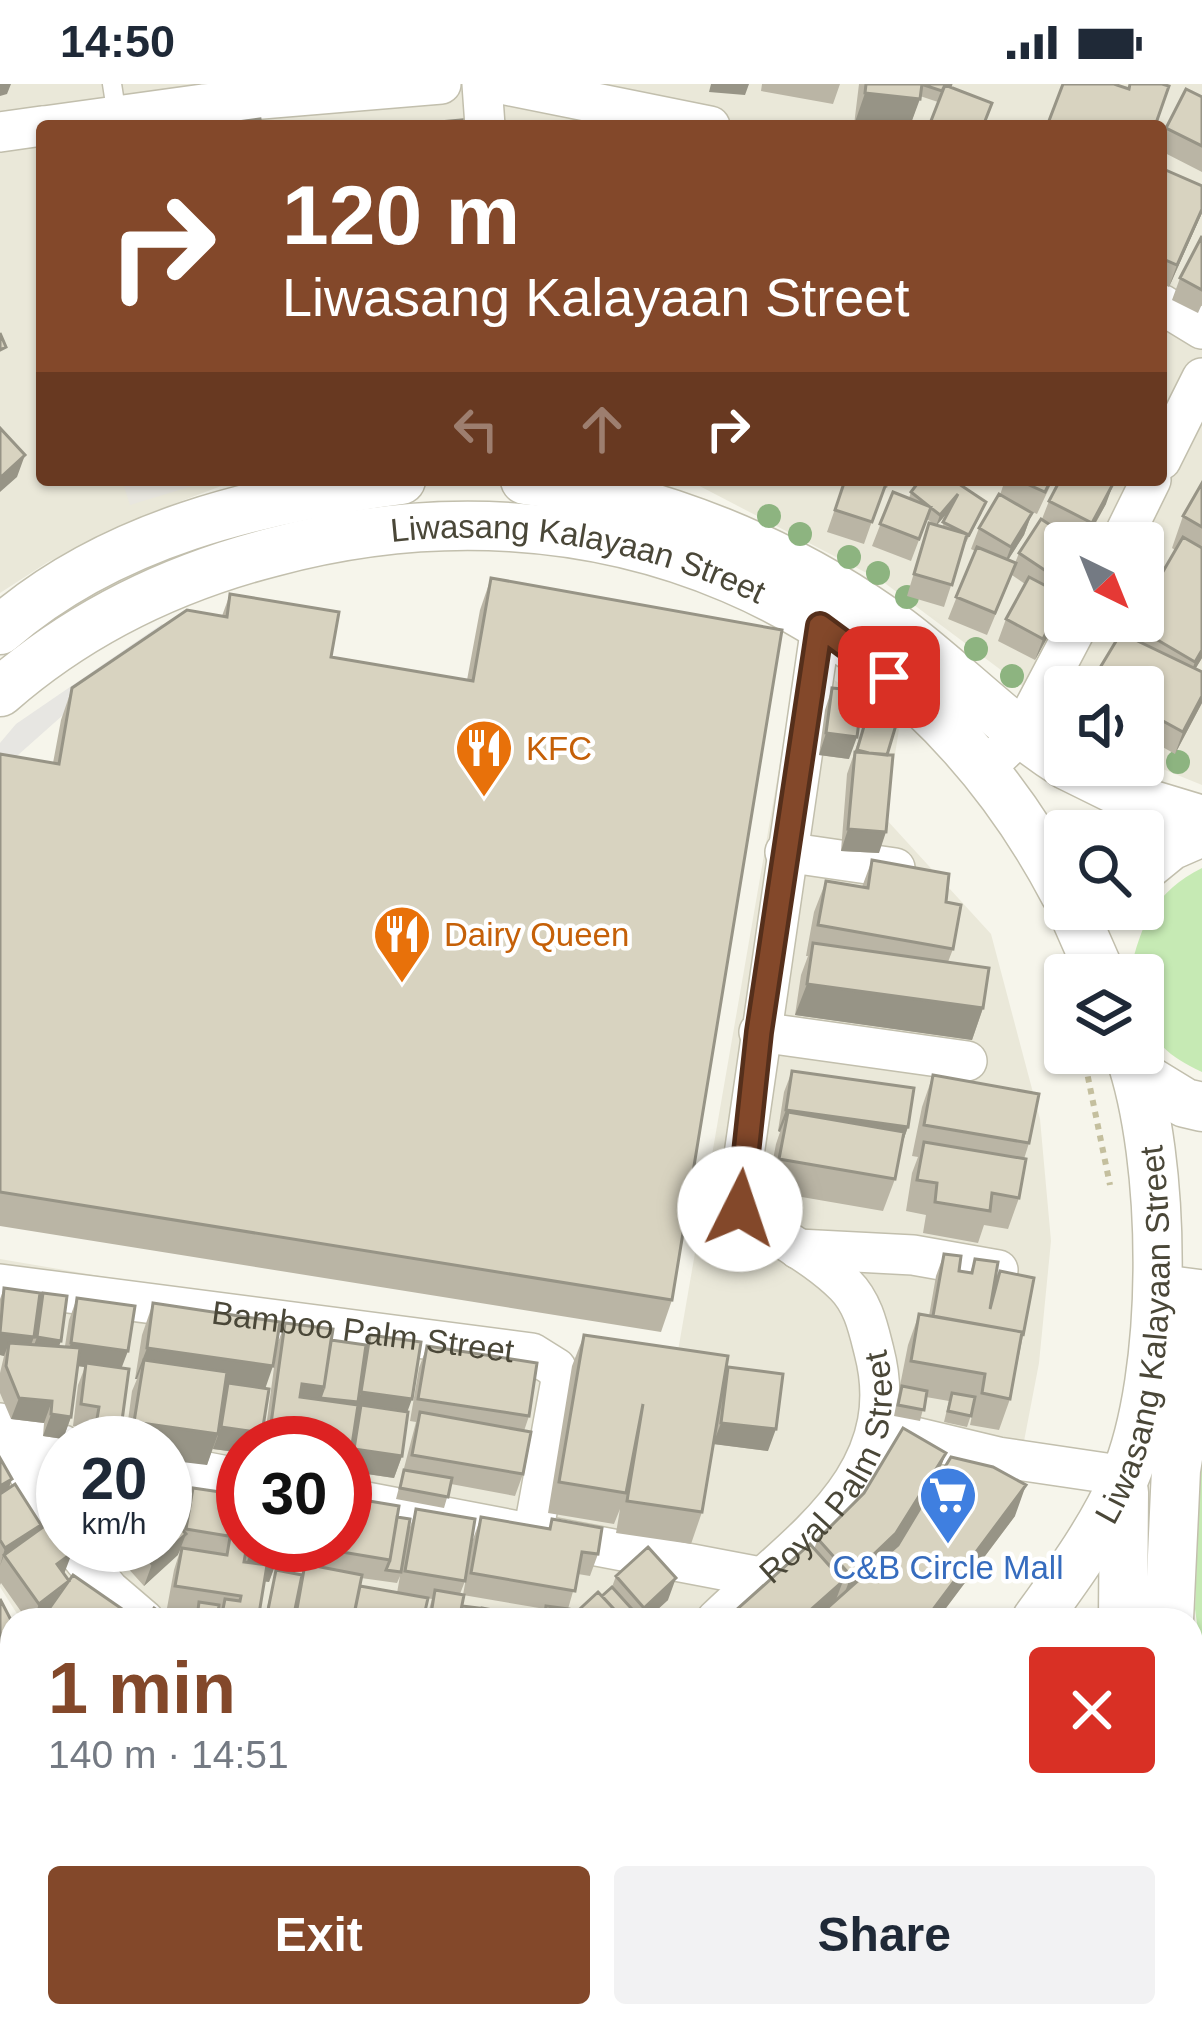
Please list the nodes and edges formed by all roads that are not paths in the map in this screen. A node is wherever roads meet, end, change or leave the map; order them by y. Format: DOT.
graph roads {
  1 [pos="441,84"];
  2 [pos="482,84"];
  3 [pos="501,84"];
  4 [pos="115,100"];
  5 [pos="60,120"];
  6 [pos="485,120"];
  7 [pos="680,120"];
  8 [pos="36,127"];
  9 [pos="0,132"];
  10 [pos="1167,308"];
  11 [pos="1202,329"];
  12 [pos="1202,378"];
  13 [pos="1167,448"];
  14 [pos="366,486"];
  15 [pos="1148,486"];
  16 [pos="518,494"];
  17 [pos="1130,522"];
  18 [pos="820,626"];
  19 [pos="0,630"];
  20 [pos="1068,642"];
  21 [pos="0,692"];
  22 [pos="1020,735"];
  23 [pos="1044,751"];
  24 [pos="984,769"];
  25 [pos="1109,786"];
  26 [pos="1202,820"];
  27 [pos="1202,832"];
  28 [pos="1164,851"];
  29 [pos="785,852"];
  30 [pos="1044,853"];
  31 [pos="895,868"];
  32 [pos="759,1032"];
  33 [pos="967,1061"];
  34 [pos="1134,1074"];
  35 [pos="1150,1074"];
  36 [pos="1202,1107"];
  37 [pos="798,1249"];
  38 [pos="998,1270"];
  39 [pos="0,1284"];
  40 [pos="1179,1287"];
  41 [pos="1202,1312"];
  42 [pos="3,1429"];
  43 [pos="881,1429"];
  44 [pos="36,1438"];
  45 [pos="1126,1476"];
  46 [pos="36,1487"];
  47 [pos="372,1503"];
  48 [pos="533,1534"];
  49 [pos="94,1572"];
  50 [pos="760,1577"];
  51 [pos="1050,1600"];
  52 [pos="130,1608"];
  53 [pos="728,1608"];
  54 [pos="1131,1608"];
  55 [pos="1141,1608"];
  56 [pos="1141,1608"];
  1 -- 4 [label="street"];
  2 -- 6 [label="street"];
  3 -- 7 [label="street"];
  4 -- 5 [label="street"];
  8 -- 9 [label="street"];
  10 -- 11 [label="street"];
  12 -- 13 [label="street"];
  14 -- 19 [label="street, Liwasang Kalayaan Street"];
  15 -- 17 [label="street"];
  16 -- 18 [label="street, Liwasang Kalayaan Street"];
  16 -- 21 [label="street, Liwasang Kalayaan Street"];
  16 -- 22 [label="street, Liwasang Kalayaan Street"];
  18 -- 24 [label="street, Liwasang Kalayaan Street"];
  18 -- 29 [label="street"];
  20 -- 22 [label="street"];
  22 -- 23 [label="street, Liwasang Kalayaan Street"];
  22 -- 24 [label="street"];
  24 -- 30 [label="street, Liwasang Kalayaan Street"];
  25 -- 26 [label="street, Liwasang Kalayaan Street"];
  27 -- 28 [label="street"];
  29 -- 31 [label="street"];
  29 -- 32 [label="street"];
  32 -- 33 [label="street"];
  32 -- 37 [label="street, Royal Palm Street"];
  34 -- 40 [label="street, Liwasang Kalayaan Street"];
  35 -- 36 [label="street"];
  37 -- 38 [label="street"];
  37 -- 43 [label="street, Royal Palm Street"];
  39 -- 48 [label="street, Bamboo Palm Street"];
  40 -- 45 [label="street, Liwasang Kalayaan Street"];
  41 -- 56 [label="street"];
  42 -- 44 [label="street"];
  42 -- 46 [label="street"];
  43 -- 45 [label="street"];
  43 -- 50 [label="street, Royal Palm Street"];
  45 -- 51 [label="street, Liwasang Kalayaan Street"];
  45 -- 55 [label="street"];
  47 -- 48 [label="street"];
  48 -- 50 [label="street"];
  49 -- 52 [label="street"];
  50 -- 53 [label="street, Royal Palm Street"];
  51 -- 54 [label="street, Liwasang Kalayaan Street"];
}
